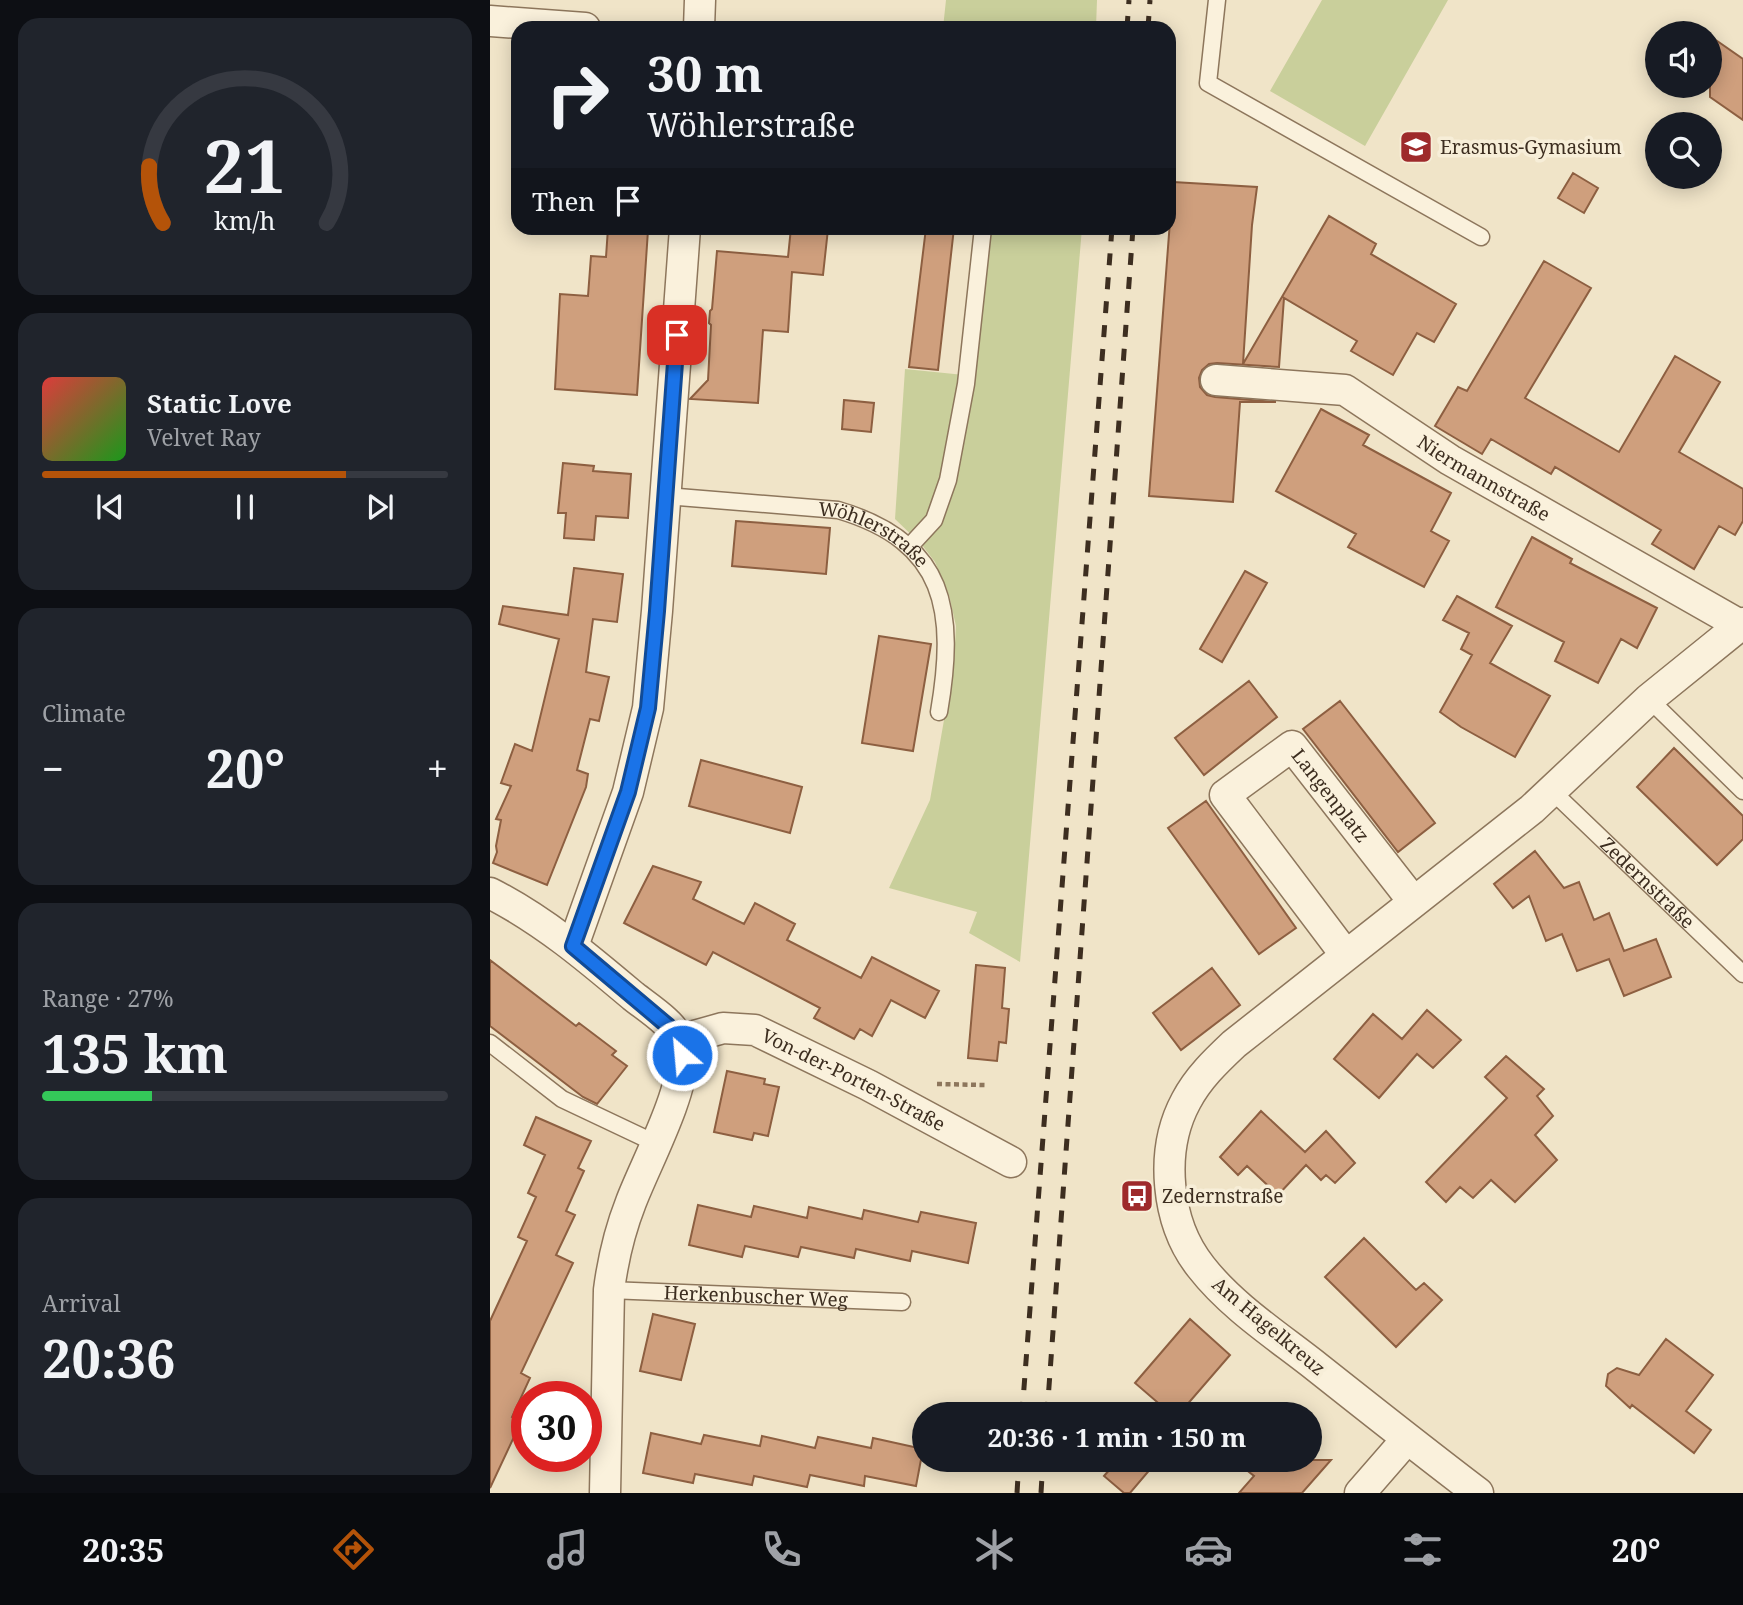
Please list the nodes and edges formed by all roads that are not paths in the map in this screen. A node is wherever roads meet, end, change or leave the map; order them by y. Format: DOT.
graph roads {
  1 [pos="700,0"];
  2 [pos="1217,0"];
  3 [pos="490,20"];
  4 [pos="699,21"];
  5 [pos="511,22"];
  6 [pos="685,235"];
  7 [pos="982,235"];
  8 [pos="1481,237"];
  9 [pos="1216,380"];
  10 [pos="666,496"];
  11 [pos="910,546"];
  12 [pos="1742,624"];
  13 [pos="1649,699"];
  14 [pos="939,712"];
  15 [pos="1743,790"];
  16 [pos="1552,792"];
  17 [pos="490,893"];
  18 [pos="1413,901"];
  19 [pos="573,946"];
  20 [pos="1345,954"];
  21 [pos="1743,974"];
  22 [pos="680,1040"];
  23 [pos="490,1043"];
  24 [pos="655,1143"];
  25 [pos="1012,1162"];
  26 [pos="609,1290"];
  27 [pos="902,1302"];
  28 [pos="1407,1439"];
  29 [pos="605,1493"];
  30 [pos="1360,1493"];
  31 [pos="1478,1493"];
  1 -- 4 [label="street"];
  2 -- 8 [label="lane"];
  3 -- 5 [label="street"];
  6 -- 10 [label="street"];
  7 -- 11 [label="lane"];
  9 -- 12 [label="street, Niermannstraße"];
  10 -- 11 [label="lane, Wöhlerstraße"];
  10 -- 19 [label="street"];
  11 -- 14 [label="lane, Wöhlerstraße"];
  12 -- 13 [label="street"];
  13 -- 15 [label="lane"];
  13 -- 16 [label="street"];
  16 -- 18 [label="street"];
  16 -- 21 [label="lane, Zedernstraße"];
  17 -- 19 [label="street"];
  18 -- 20 [label="street"];
  18 -- 20 [label="street, Langenplatz"];
  19 -- 22 [label="street"];
  20 -- 28 [label="street, Am Hagelkreuz"];
  22 -- 24 [label="street"];
  22 -- 25 [label="street, Von-der-Porten-Straße"];
  23 -- 24 [label="lane"];
  24 -- 26 [label="street"];
  26 -- 27 [label="lane, Herkenbuscher Weg"];
  26 -- 29 [label="street"];
  28 -- 30 [label="street"];
  28 -- 31 [label="street, Am Hagelkreuz"];
}
